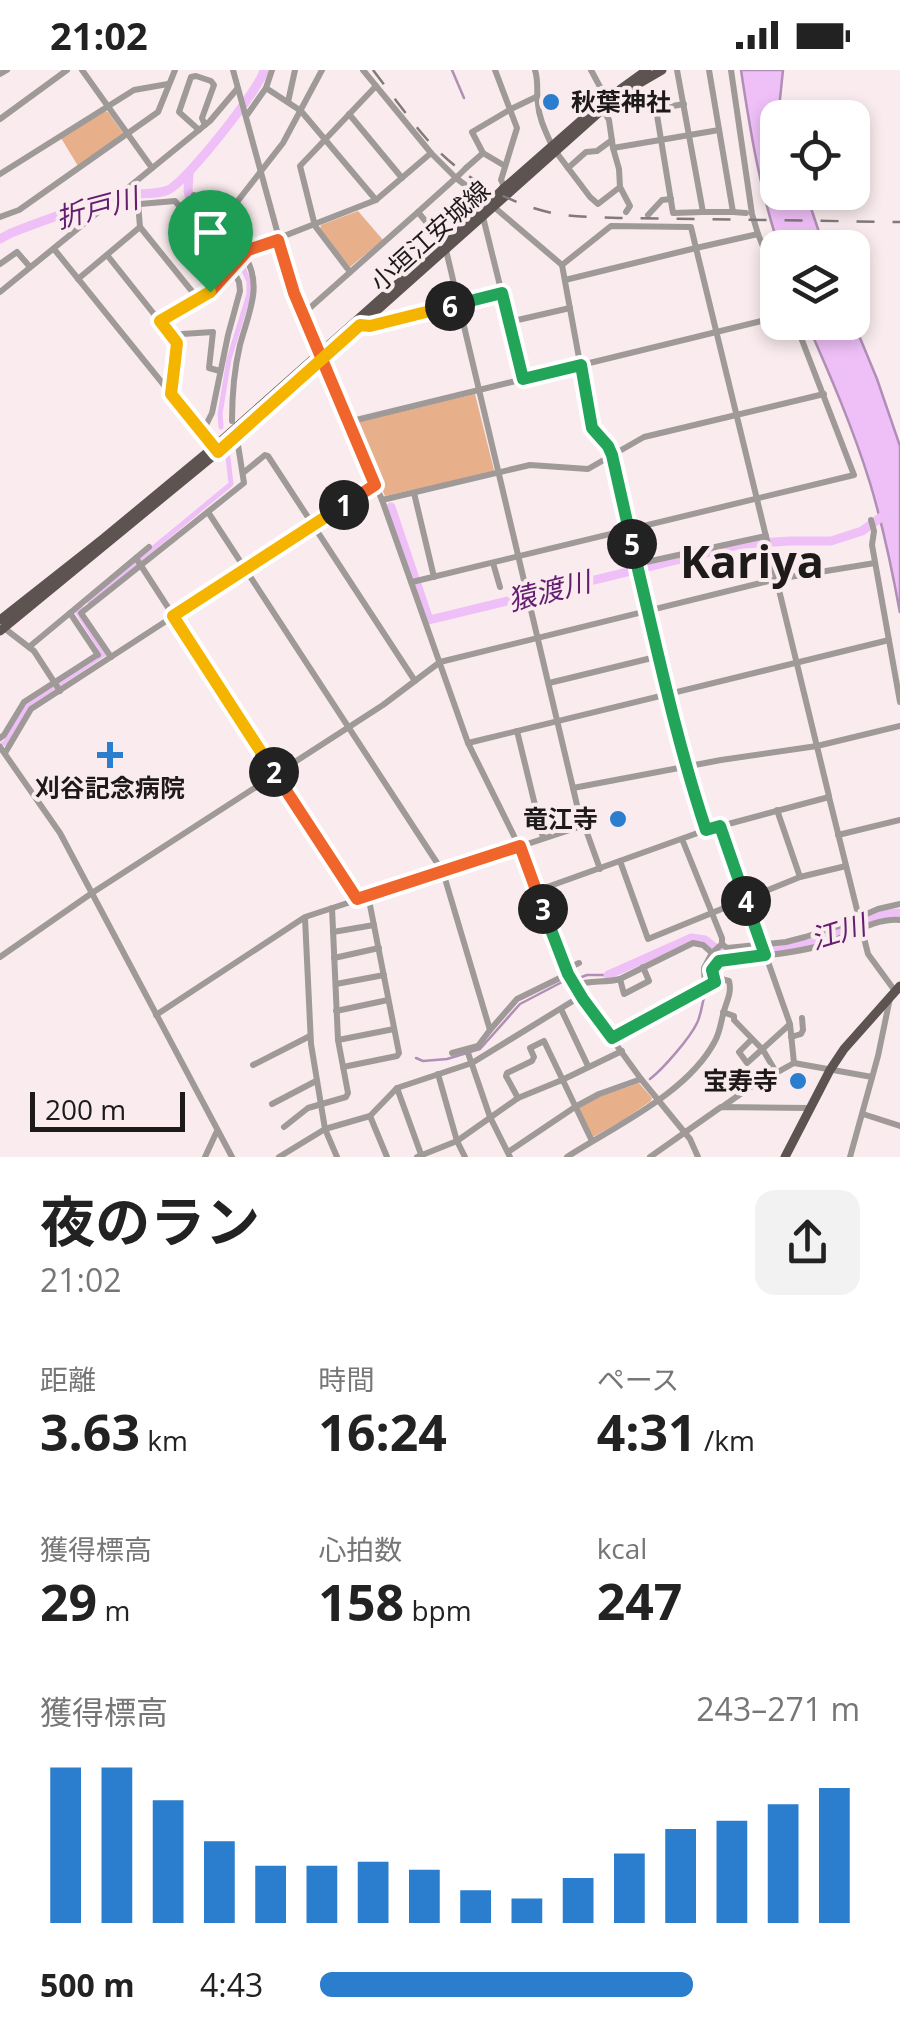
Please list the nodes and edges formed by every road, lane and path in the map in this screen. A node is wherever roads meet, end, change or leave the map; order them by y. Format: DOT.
graph roads {
  1 [pos="6,70"];
  2 [pos="67,70"];
  3 [pos="82,70"];
  4 [pos="175,70"];
  5 [pos="233,70"];
  6 [pos="272,70"];
  7 [pos="296,70"];
  8 [pos="322,70"];
  9 [pos="364,70"];
  10 [pos="496,70"];
  11 [pos="535,70"];
  12 [pos="591,70"];
  13 [pos="662,70"];
  14 [pos="679,70"];
  15 [pos="709,70"];
  16 [pos="731,70"];
  17 [pos="643,71"];
  18 [pos="0,74"];
  19 [pos="170,84"];
  20 [pos="376,86"];
  21 [pos="266,88"];
  22 [pos="239,91"];
  23 [pos="536,97"];
  24 [pos="288,102"];
  25 [pos="600,102"];
  26 [pos="684,104"];
  27 [pos="107,106"];
  28 [pos="511,109"];
  29 [pos="300,110"];
  30 [pos="349,114"];
  31 [pos="246,116"];
  32 [pos="0,120"];
  33 [pos="202,127"];
  34 [pos="719,130"];
  35 [pos="128,135"];
  36 [pos="690,135"];
  37 [pos="325,140"];
  38 [pos="661,140"];
  39 [pos="612,144"];
  40 [pos="554,149"];
  41 [pos="431,153"];
  42 [pos="483,153"];
  43 [pos="505,166"];
  44 [pos="152,168"];
  45 [pos="568,168"];
  46 [pos="260,172"];
  47 [pos="0,174"];
  48 [pos="458,176"];
  49 [pos="402,178"];
  50 [pos="620,188"];
  51 [pos="504,189"];
  52 [pos="671,199"];
  53 [pos="376,200"];
  54 [pos="138,203"];
  55 [pos="492,203"];
  56 [pos="106,206"];
  57 [pos="418,212"];
  58 [pos="626,212"];
  59 [pos="702,212"];
  60 [pos="733,212"];
  61 [pos="185,213"];
  62 [pos="746,213"];
  63 [pos="648,215"];
  64 [pos="0,217"];
  65 [pos="484,217"];
  66 [pos="315,226"];
  67 [pos="140,227"];
  68 [pos="222,232"];
  69 [pos="758,234"];
  70 [pos="760,239"];
  71 [pos="278,240"];
  72 [pos="444,246"];
  73 [pos="54,248"];
  74 [pos="696,248"];
  75 [pos="108,255"];
  76 [pos="244,255"];
  77 [pos="0,264"];
  78 [pos="562,265"];
  79 [pos="30,267"];
  80 [pos="233,267"];
  81 [pos="350,272"];
  82 [pos="78,279"];
  83 [pos="565,280"];
  84 [pos="0,292"];
  85 [pos="502,293"];
  86 [pos="199,300"];
  87 [pos="460,304"];
  88 [pos="570,308"];
  89 [pos="303,314"];
  90 [pos="160,321"];
  91 [pos="760,321"];
  92 [pos="510,322"];
  93 [pos="360,325"];
  94 [pos="716,332"];
  95 [pos="803,340"];
  96 [pos="177,343"];
  97 [pos="321,356"];
  98 [pos="581,365"];
  99 [pos="220,371"];
  100 [pos="523,379"];
  101 [pos="478,390"];
  102 [pos="171,394"];
  103 [pos="824,394"];
  104 [pos="217,397"];
  105 [pos="229,400"];
  106 [pos="736,416"];
  107 [pos="232,422"];
  108 [pos="348,422"];
  109 [pos="202,433"];
  110 [pos="238,445"];
  111 [pos="216,449"];
  112 [pos="612,455"];
  113 [pos="243,472"];
  114 [pos="498,473"];
  115 [pos="375,485"];
  116 [pos="414,493"];
  117 [pos="758,498"];
  118 [pos="382,500"];
  119 [pos="208,512"];
  120 [pos="871,520"];
  121 [pos="314,524"];
  122 [pos="629,529"];
  123 [pos="766,536"];
  124 [pos="149,548"];
  125 [pos="518,556"];
  126 [pos="138,562"];
  127 [pos="494,563"];
  128 [pos="876,563"];
  129 [pos="638,568"];
  130 [pos="246,570"];
  131 [pos="434,577"];
  132 [pos="777,579"];
  133 [pos="414,581"];
  134 [pos="500,587"];
  135 [pos="649,610"];
  136 [pos="70,613"];
  137 [pos="173,616"];
  138 [pos="1,627"];
  139 [pos="538,636"];
  140 [pos="889,640"];
  141 [pos="29,647"];
  142 [pos="660,656"];
  143 [pos="111,657"];
  144 [pos="440,662"];
  145 [pos="796,663"];
  146 [pos="416,681"];
  147 [pos="549,682"];
  148 [pos="57,686"];
  149 [pos="669,694"];
  150 [pos="900,702"];
  151 [pos="558,721"];
  152 [pos="900,726"];
  153 [pos="348,728"];
  154 [pos="518,731"];
  155 [pos="0,738"];
  156 [pos="468,744"];
  157 [pos="817,746"];
  158 [pos="3,751"];
  159 [pos="685,767"];
  160 [pos="276,775"];
  161 [pos="574,788"];
  162 [pos="829,797"];
  163 [pos="777,810"];
  164 [pos="900,820"];
  165 [pos="585,825"];
  166 [pos="720,826"];
  167 [pos="706,830"];
  168 [pos="838,835"];
  169 [pos="543,838"];
  170 [pos="682,839"];
  171 [pos="520,846"];
  172 [pos="620,861"];
  173 [pos="846,866"];
  174 [pos="600,868"];
  175 [pos="442,872"];
  176 [pos="800,877"];
  177 [pos="536,891"];
  178 [pos="92,894"];
  179 [pos="368,895"];
  180 [pos="357,899"];
  181 [pos="746,899"];
  182 [pos="900,904"];
  183 [pos="332,908"];
  184 [pos="711,912"];
  185 [pos="305,917"];
  186 [pos="858,917"];
  187 [pos="900,920"];
  188 [pos="374,925"];
  189 [pos="861,929"];
  190 [pos="333,932"];
  191 [pos="760,943"];
  192 [pos="722,944"];
  193 [pos="378,948"];
  194 [pos="712,953"];
  195 [pos="765,955"];
  196 [pos="0,957"];
  197 [pos="334,958"];
  198 [pos="580,964"];
  199 [pos="643,967"];
  200 [pos="567,971"];
  201 [pos="384,975"];
  202 [pos="620,979"];
  203 [pos="335,984"];
  204 [pos="576,985"];
  205 [pos="709,985"];
  206 [pos="895,992"];
  207 [pos="581,996"];
  208 [pos="388,1000"];
  209 [pos="561,1008"];
  210 [pos="336,1012"];
  211 [pos="723,1012"];
  212 [pos="156,1015"];
  213 [pos="802,1018"];
  214 [pos="790,1024"];
  215 [pos="394,1029"];
  216 [pos="490,1030"];
  217 [pos="310,1036"];
  218 [pos="791,1037"];
  219 [pos="612,1038"];
  220 [pos="752,1039"];
  221 [pos="338,1040"];
  222 [pos="467,1050"];
  223 [pos="763,1050"];
  224 [pos="622,1051"];
  225 [pos="452,1054"];
  226 [pos="472,1063"];
  227 [pos="794,1063"];
  228 [pos="252,1066"];
  229 [pos="343,1066"];
  230 [pos="588,1066"];
  231 [pos="830,1070"];
  232 [pos="776,1072"];
  233 [pos="438,1074"];
  234 [pos="872,1077"];
  235 [pos="641,1078"];
  236 [pos="562,1080"];
  237 [pos="316,1081"];
  238 [pos="396,1088"];
  239 [pos="518,1098"];
  240 [pos="657,1099"];
  241 [pos="272,1104"];
  242 [pos="320,1104"];
  243 [pos="575,1106"];
  244 [pos="721,1107"];
  245 [pos="810,1108"];
  246 [pos="862,1114"];
  247 [pos="370,1116"];
  248 [pos="490,1118"];
  249 [pos="900,1126"];
  250 [pos="284,1127"];
  251 [pos="325,1129"];
  252 [pos="218,1130"];
  253 [pos="684,1133"];
  254 [pos="457,1141"];
  255 [pos="592,1141"];
  256 [pos="509,1154"];
  257 [pos="573,1155"];
  258 [pos="282,1156"];
  259 [pos="421,1156"];
  260 [pos="205,1157"];
  261 [pos="232,1157"];
  262 [pos="338,1157"];
  263 [pos="386,1157"];
  264 [pos="465,1157"];
  265 [pos="650,1157"];
  266 [pos="698,1157"];
  267 [pos="785,1157"];
  268 [pos="850,1157"];
  1 -- 18 [label="street"];
  2 -- 32 [label="street"];
  3 -- 27 [label="street"];
  4 -- 19 [label="street"];
  5 -- 22 [label="street"];
  6 -- 21 [label="street"];
  7 -- 24 [label="street"];
  8 -- 29 [label="street"];
  9 -- 20 [label="street"];
  10 -- 28 [label="street"];
  11 -- 23 [label="street"];
  12 -- 25 [label="street"];
  13 -- 25 [label="main road"];
  14 -- 26 [label="street"];
  15 -- 34 [label="street"];
  16 -- 69 [label="street"];
  17 -- 25 [label="main road"];
  19 -- 27 [label="street"];
  19 -- 35 [label="street"];
  20 -- 30 [label="street"];
  20 -- 41 [label="street"];
  21 -- 24 [label="street"];
  21 -- 31 [label="street"];
  22 -- 31 [label="street"];
  22 -- 33 [label="street"];
  23 -- 28 [label="street"];
  23 -- 40 [label="street"];
  24 -- 29 [label="street"];
  25 -- 39 [label="street"];
  25 -- 40 [label="main road"];
  26 -- 36 [label="street"];
  26 -- 38 [label="street"];
  27 -- 35 [label="street"];
  27 -- 47 [label="street"];
  28 -- 42 [label="street"];
  28 -- 43 [label="street"];
  29 -- 37 [label="street"];
  29 -- 46 [label="street"];
  30 -- 37 [label="street"];
  30 -- 49 [label="street"];
  31 -- 46 [label="street"];
  33 -- 33 [label="street"];
  33 -- 44 [label="street"];
  34 -- 36 [label="street"];
  34 -- 60 [label="street"];
  35 -- 44 [label="street"];
  35 -- 64 [label="street"];
  36 -- 38 [label="street"];
  36 -- 59 [label="street"];
  37 -- 53 [label="street"];
  37 -- 66 [label="street"];
  38 -- 39 [label="street"];
  38 -- 52 [label="street"];
  39 -- 45 [label="street"];
  39 -- 50 [label="street"];
  40 -- 45 [label="street"];
  40 -- 51 [label="main road"];
  40 -- 55 [label="main road, 小垣江安城線"];
  41 -- 48 [label="street"];
  41 -- 49 [label="street"];
  42 -- 43 [label="street"];
  42 -- 48 [label="street, bridge"];
  43 -- 51 [label="street"];
  44 -- 56 [label="street"];
  45 -- 50 [label="street"];
  46 -- 68 [label="street"];
  46 -- 71 [label="street"];
  48 -- 55 [label="street"];
  48 -- 57 [label="street"];
  49 -- 53 [label="street"];
  50 -- 58 [label="street"];
  51 -- 55 [label="main road, bridge"];
  52 -- 59 [label="street"];
  52 -- 63 [label="street"];
  53 -- 66 [label="street"];
  54 -- 56 [label="street"];
  54 -- 61 [label="street"];
  54 -- 67 [label="street"];
  55 -- 65 [label="main road, 小垣江安城線"];
  55 -- 72 [label="main road"];
  55 -- 78 [label="street"];
  56 -- 73 [label="street"];
  57 -- 72 [label="street"];
  57 -- 81 [label="street"];
  59 -- 60 [label="street"];
  60 -- 62 [label="street"];
  61 -- 68 [label="street"];
  61 -- 80 [label="street"];
  65 -- 72 [label="main road, 小垣江安城線"];
  65 -- 85 [label="street"];
  66 -- 71 [label="street"];
  66 -- 81 [label="street"];
  67 -- 75 [label="street"];
  67 -- 86 [label="street"];
  68 -- 76 [label="street"];
  69 -- 70 [label="street"];
  69 -- 74 [label="street"];
  71 -- 76 [label="street"];
  71 -- 89 [label="street"];
  72 -- 87 [label="street"];
  72 -- 93 [label="main road, 小垣江安城線"];
  72 -- 97 [label="main road"];
  73 -- 79 [label="street"];
  73 -- 82 [label="street"];
  74 -- 78 [label="street"];
  74 -- 83 [label="street"];
  74 -- 94 [label="street"];
  75 -- 82 [label="street"];
  75 -- 90 [label="street"];
  76 -- 80 [label="street"];
  76 -- 105 [label="street"];
  77 -- 79 [label="street"];
  78 -- 83 [label="street"];
  79 -- 84 [label="street"];
  80 -- 86 [label="street"];
  80 -- 99 [label="street"];
  81 -- 89 [label="street"];
  82 -- 102 [label="street"];
  83 -- 88 [label="street"];
  85 -- 87 [label="street"];
  85 -- 92 [label="street"];
  86 -- 90 [label="street"];
  87 -- 93 [label="street"];
  87 -- 101 [label="street"];
  88 -- 92 [label="street"];
  88 -- 98 [label="street"];
  89 -- 97 [label="street"];
  90 -- 96 [label="street"];
  91 -- 94 [label="street"];
  92 -- 100 [label="street"];
  93 -- 97 [label="main road, 小垣江安城線"];
  94 -- 98 [label="street"];
  94 -- 106 [label="street"];
  95 -- 103 [label="street"];
  96 -- 99 [label="street"];
  96 -- 102 [label="street"];
  97 -- 108 [label="street"];
  97 -- 111 [label="main road"];
  98 -- 100 [label="street"];
  98 -- 112 [label="street"];
  99 -- 104 [label="street"];
  100 -- 101 [label="street"];
  101 -- 108 [label="street"];
  101 -- 114 [label="street"];
  102 -- 109 [label="street"];
  103 -- 106 [label="street"];
  103 -- 117 [label="street"];
  104 -- 105 [label="street"];
  104 -- 109 [label="street"];
  105 -- 107 [label="street"];
  106 -- 112 [label="street"];
  106 -- 117 [label="street"];
  108 -- 115 [label="street"];
  109 -- 111 [label="street"];
  110 -- 113 [label="street"];
  111 -- 138 [label="main road"];
  112 -- 114 [label="street"];
  112 -- 122 [label="street"];
  113 -- 119 [label="street"];
  113 -- 121 [label="street"];
  114 -- 116 [label="street"];
  114 -- 125 [label="street"];
  115 -- 118 [label="street"];
  115 -- 121 [label="street"];
  116 -- 118 [label="street"];
  116 -- 131 [label="street"];
  117 -- 122 [label="street"];
  117 -- 123 [label="street"];
  118 -- 133 [label="street"];
  119 -- 126 [label="street"];
  119 -- 130 [label="street"];
  120 -- 128 [label="street"];
  121 -- 130 [label="street"];
  121 -- 146 [label="street"];
  122 -- 125 [label="street"];
  122 -- 129 [label="street"];
  123 -- 129 [label="street"];
  123 -- 132 [label="street"];
  124 -- 126 [label="street"];
  125 -- 127 [label="street"];
  125 -- 139 [label="street"];
  126 -- 136 [label="street"];
  126 -- 137 [label="street"];
  126 -- 143 [label="street"];
  127 -- 131 [label="street"];
  127 -- 134 [label="street"];
  128 -- 132 [label="street"];
  128 -- 140 [label="street"];
  129 -- 135 [label="street"];
  130 -- 137 [label="street"];
  130 -- 153 [label="street"];
  131 -- 133 [label="street"];
  132 -- 135 [label="street"];
  132 -- 145 [label="street"];
  133 -- 144 [label="street"];
  135 -- 139 [label="street"];
  135 -- 142 [label="street"];
  136 -- 141 [label="street"];
  136 -- 148 [label="street"];
  137 -- 143 [label="street"];
  137 -- 160 [label="street"];
  138 -- 141 [label="street"];
  139 -- 144 [label="street"];
  139 -- 147 [label="street"];
  140 -- 145 [label="street"];
  140 -- 150 [label="street"];
  141 -- 148 [label="street"];
  142 -- 147 [label="street"];
  142 -- 149 [label="street"];
  143 -- 148 [label="street"];
  144 -- 146 [label="street"];
  144 -- 156 [label="street"];
  145 -- 149 [label="street"];
  145 -- 157 [label="street"];
  146 -- 153 [label="street"];
  147 -- 151 [label="street"];
  148 -- 155 [label="street"];
  148 -- 158 [label="street"];
  149 -- 151 [label="street"];
  149 -- 159 [label="street"];
  151 -- 154 [label="street"];
  151 -- 161 [label="street"];
  152 -- 157 [label="street"];
  153 -- 160 [label="street"];
  153 -- 175 [label="street"];
  154 -- 156 [label="street"];
  154 -- 169 [label="street"];
  156 -- 171 [label="street"];
  157 -- 159 [label="street"];
  157 -- 162 [label="street"];
  158 -- 178 [label="street"];
  159 -- 161 [label="street"];
  159 -- 167 [label="street"];
  160 -- 178 [label="street"];
  160 -- 180 [label="street"];
  161 -- 165 [label="street"];
  162 -- 163 [label="street"];
  162 -- 168 [label="street"];
  163 -- 166 [label="street"];
  163 -- 176 [label="street"];
  164 -- 168 [label="street"];
  165 -- 169 [label="street"];
  165 -- 174 [label="street"];
  166 -- 167 [label="street"];
  166 -- 181 [label="street"];
  167 -- 170 [label="street"];
  168 -- 173 [label="street"];
  169 -- 171 [label="street"];
  170 -- 172 [label="street"];
  170 -- 184 [label="street"];
  171 -- 175 [label="street"];
  171 -- 177 [label="street"];
  172 -- 174 [label="street"];
  172 -- 184 [label="street"];
  173 -- 176 [label="street"];
  173 -- 186 [label="street"];
  174 -- 177 [label="street"];
  175 -- 179 [label="street"];
  175 -- 216 [label="street"];
  176 -- 181 [label="street"];
  177 -- 200 [label="street"];
  178 -- 196 [label="street"];
  178 -- 212 [label="street"];
  179 -- 180 [label="street"];
  179 -- 188 [label="street"];
  180 -- 183 [label="street"];
  181 -- 184 [label="street"];
  181 -- 191 [label="street"];
  182 -- 186 [label="street"];
  183 -- 185 [label="street"];
  183 -- 190 [label="street"];
  184 -- 192 [label="street"];
  185 -- 212 [label="street"];
  185 -- 217 [label="street"];
  186 -- 189 [label="street"];
  186 -- 191 [label="street"];
  187 -- 189 [label="street"];
  188 -- 190 [label="street"];
  188 -- 193 [label="street"];
  189 -- 195 [label="street"];
  189 -- 206 [label="street"];
  190 -- 197 [label="street"];
  191 -- 192 [label="street"];
  191 -- 195 [label="street"];
  192 -- 194 [label="street"];
  193 -- 197 [label="street"];
  193 -- 201 [label="street"];
  194 -- 199 [label="street"];
  194 -- 205 [label="street"];
  195 -- 205 [label="street"];
  195 -- 214 [label="street"];
  197 -- 203 [label="street"];
  198 -- 200 [label="street"];
  199 -- 202 [label="street"];
  199 -- 202 [label="street"];
  200 -- 204 [label="street"];
  200 -- 216 [label="street"];
  201 -- 203 [label="street"];
  201 -- 208 [label="street"];
  202 -- 204 [label="street"];
  203 -- 210 [label="street"];
  204 -- 207 [label="street"];
  205 -- 211 [label="street"];
  205 -- 219 [label="street"];
  206 -- 231 [label="main road"];
  206 -- 234 [label="street"];
  207 -- 209 [label="street"];
  207 -- 219 [label="street"];
  208 -- 210 [label="street"];
  208 -- 215 [label="street"];
  209 -- 226 [label="street"];
  209 -- 230 [label="street"];
  210 -- 221 [label="street"];
  211 -- 220 [label="street"];
  211 -- 240 [label="street"];
  212 -- 252 [label="street"];
  213 -- 218 [label="street"];
  214 -- 218 [label="street"];
  214 -- 223 [label="street"];
  215 -- 221 [label="street"];
  215 -- 229 [label="street"];
  216 -- 222 [label="street"];
  217 -- 228 [label="street"];
  217 -- 237 [label="street"];
  218 -- 227 [label="street"];
  219 -- 224 [label="street"];
  220 -- 223 [label="street"];
  220 -- 223 [label="street"];
  221 -- 229 [label="street"];
  222 -- 225 [label="street"];
  222 -- 226 [label="street"];
  223 -- 232 [label="street"];
  224 -- 230 [label="street"];
  224 -- 235 [label="street"];
  226 -- 233 [label="street"];
  226 -- 248 [label="street"];
  227 -- 231 [label="street"];
  227 -- 232 [label="street"];
  229 -- 242 [label="street"];
  230 -- 236 [label="street"];
  231 -- 234 [label="street"];
  231 -- 245 [label="main road"];
  232 -- 244 [label="street"];
  233 -- 238 [label="street"];
  233 -- 254 [label="street"];
  234 -- 246 [label="street"];
  235 -- 240 [label="street"];
  235 -- 243 [label="street"];
  236 -- 239 [label="street"];
  236 -- 239 [label="street"];
  236 -- 243 [label="street"];
  237 -- 241 [label="street"];
  237 -- 242 [label="street"];
  238 -- 247 [label="street"];
  238 -- 259 [label="street"];
  239 -- 248 [label="street"];
  240 -- 253 [label="street"];
  240 -- 255 [label="street"];
  242 -- 250 [label="street"];
  242 -- 251 [label="street"];
  243 -- 255 [label="street"];
  243 -- 256 [label="street"];
  244 -- 245 [label="street"];
  244 -- 253 [label="street"];
  245 -- 267 [label="main road"];
  246 -- 249 [label="street"];
  246 -- 268 [label="street"];
  247 -- 251 [label="street"];
  247 -- 263 [label="street"];
  248 -- 254 [label="street"];
  248 -- 256 [label="street"];
  251 -- 258 [label="street"];
  251 -- 262 [label="street"];
  252 -- 260 [label="street"];
  252 -- 261 [label="street"];
  253 -- 265 [label="street"];
  253 -- 266 [label="street"];
  254 -- 259 [label="street"];
  254 -- 264 [label="street"];
  255 -- 257 [label="street"];
}
